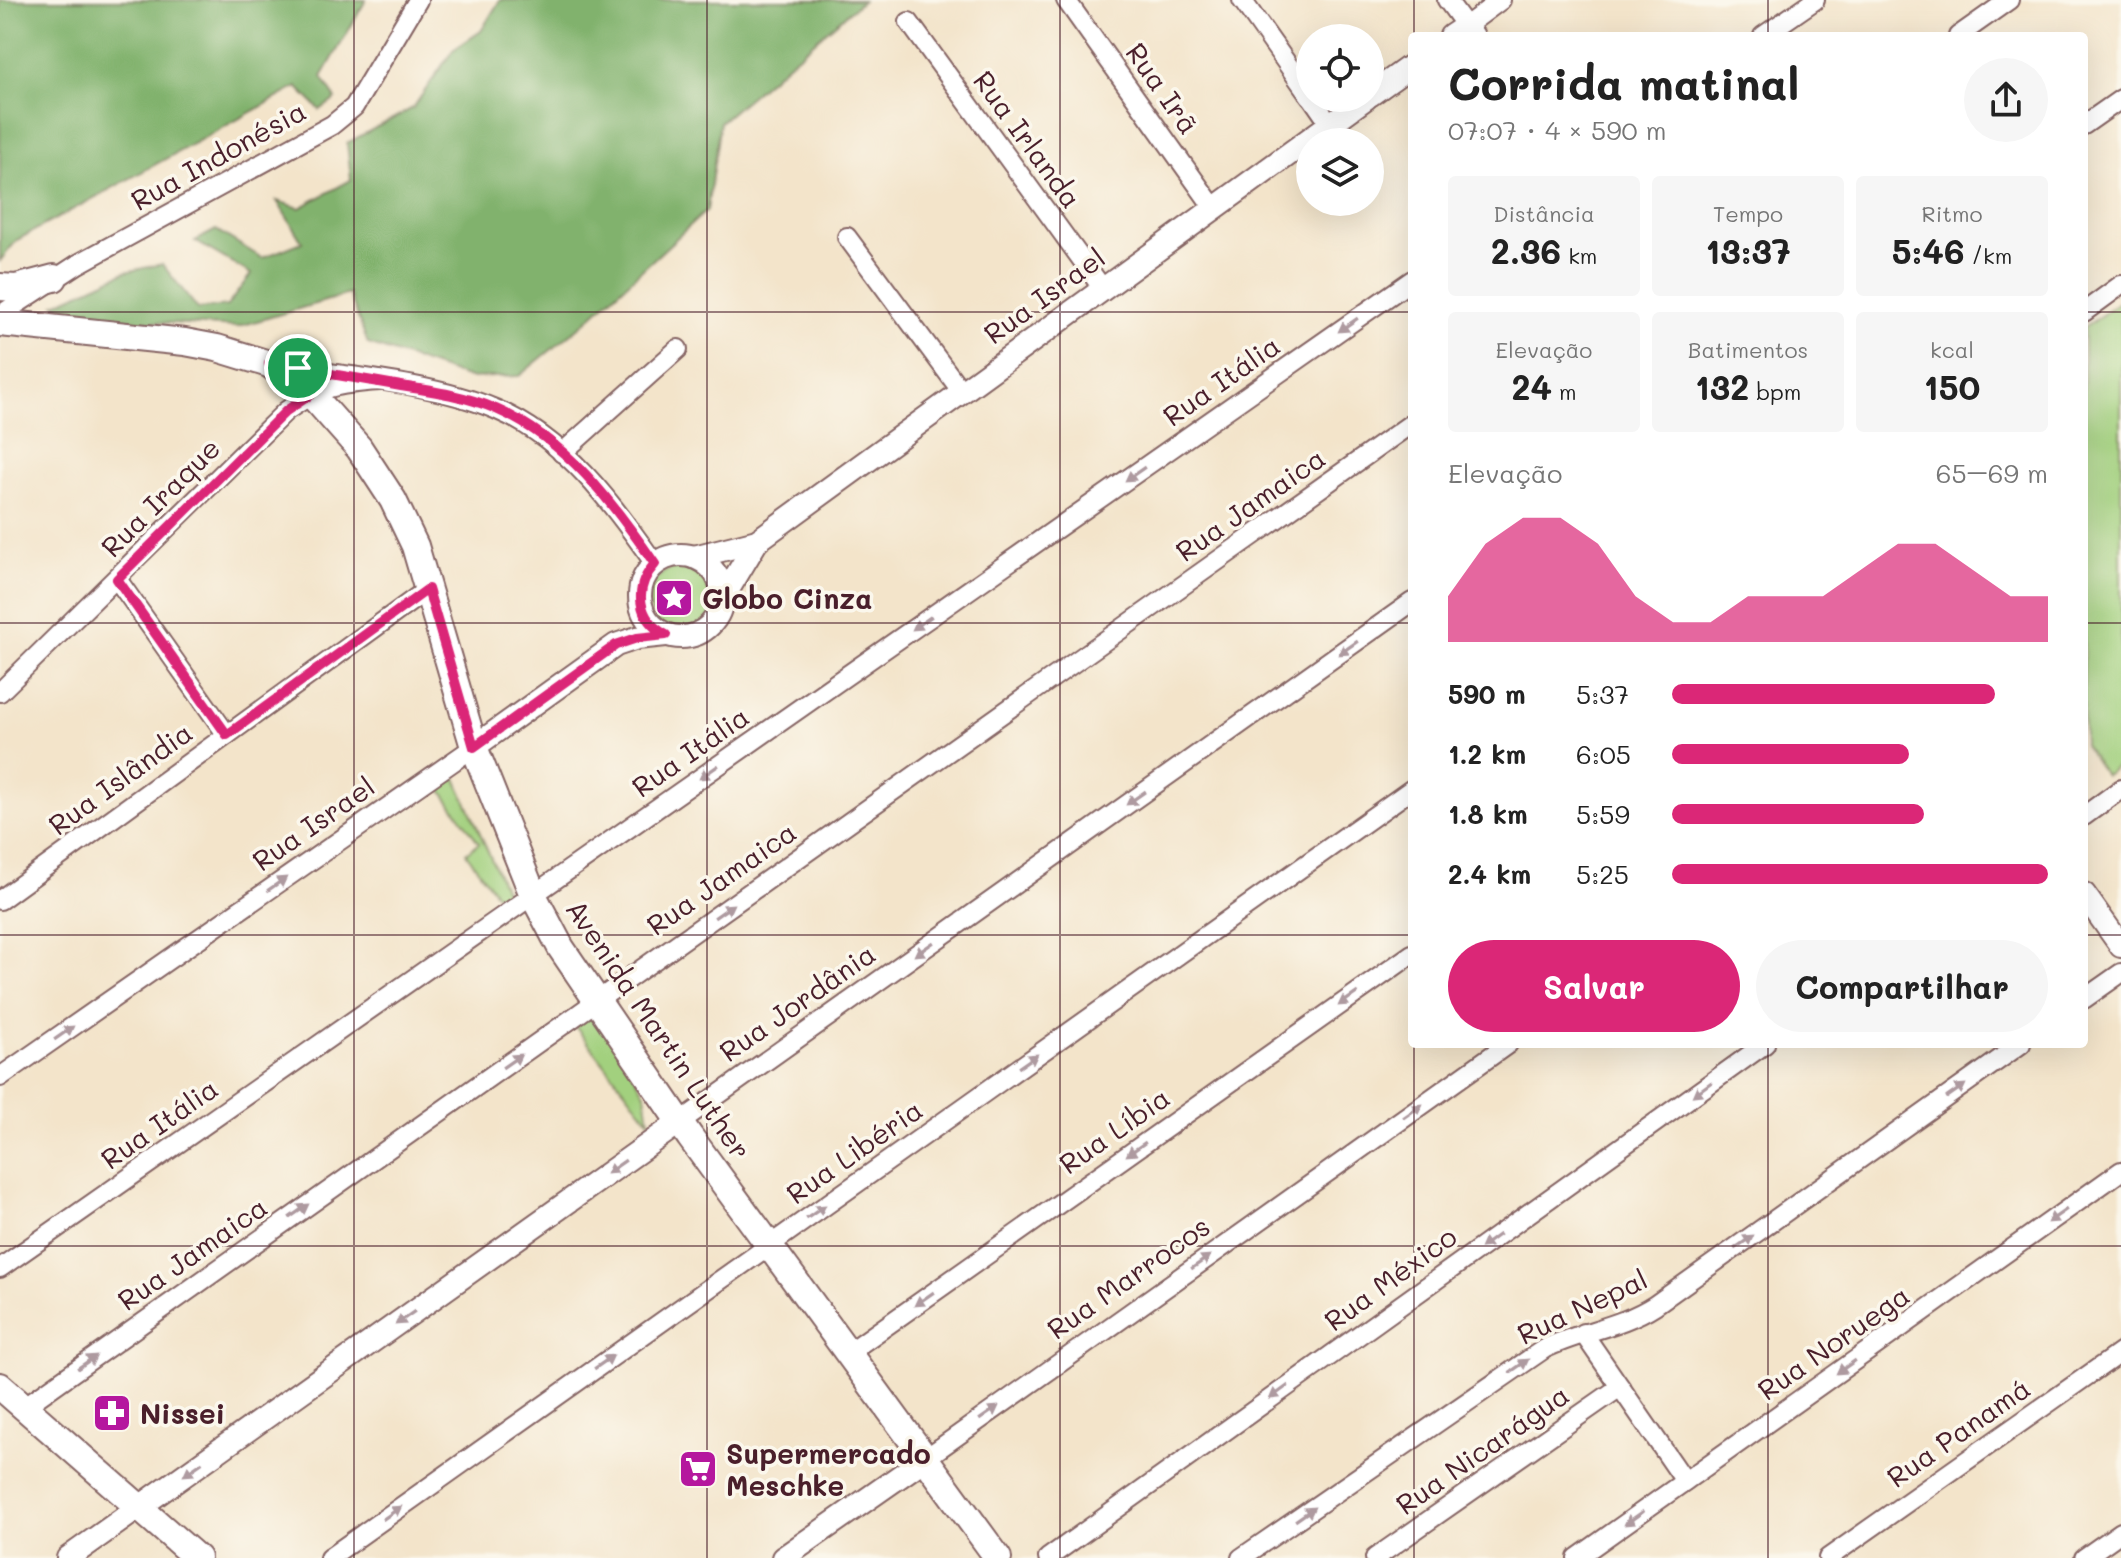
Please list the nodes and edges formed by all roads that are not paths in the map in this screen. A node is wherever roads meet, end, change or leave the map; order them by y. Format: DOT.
graph roads {
  1 [pos="418,0"];
  2 [pos="1066,0"];
  3 [pos="1242,0"];
  4 [pos="1447,0"];
  5 [pos="1501,0"];
  6 [pos="1815,0"];
  7 [pos="2009,0"];
  8 [pos="909,22"];
  9 [pos="1463,32"];
  10 [pos="1464,32"];
  11 [pos="1769,32"];
  12 [pos="1964,32"];
  13 [pos="1408,68"];
  14 [pos="1296,76"];
  15 [pos="1384,85"];
  16 [pos="2121,99"];
  17 [pos="1322,112"];
  18 [pos="1347,112"];
  19 [pos="2088,122"];
  20 [pos="1330,124"];
  21 [pos="1214,208"];
  22 [pos="847,237"];
  23 [pos="51,280"];
  24 [pos="1408,283"];
  25 [pos="2121,285"];
  26 [pos="0,287"];
  27 [pos="1103,289"];
  28 [pos="2088,309"];
  29 [pos="0,315"];
  30 [pos="0,323"];
  31 [pos="678,349"];
  32 [pos="269,364"];
  33 [pos="380,381"];
  34 [pos="962,392"];
  35 [pos="311,394"];
  36 [pos="1408,426"];
  37 [pos="562,453"];
  38 [pos="757,541"];
  39 [pos="694,557"];
  40 [pos="655,564"];
  41 [pos="117,579"];
  42 [pos="428,589"];
  43 [pos="723,598"];
  44 [pos="1408,605"];
  45 [pos="666,635"];
  46 [pos="0,692"];
  47 [pos="227,735"];
  48 [pos="474,747"];
  49 [pos="2121,789"];
  50 [pos="1408,792"];
  51 [pos="2088,813"];
  52 [pos="533,895"];
  53 [pos="0,900"];
  54 [pos="2088,900"];
  55 [pos="2121,946"];
  56 [pos="1408,957"];
  57 [pos="2121,973"];
  58 [pos="2088,996"];
  59 [pos="595,1002"];
  60 [pos="1502,1048"];
  61 [pos="1759,1048"];
  62 [pos="2015,1048"];
  63 [pos="0,1077"];
  64 [pos="680,1122"];
  65 [pos="2121,1171"];
  66 [pos="769,1245"];
  67 [pos="0,1268"];
  68 [pos="1583,1333"];
  69 [pos="2121,1352"];
  70 [pos="848,1353"];
  71 [pos="1620,1387"];
  72 [pos="8,1395"];
  73 [pos="926,1458"];
  74 [pos="1685,1481"];
  75 [pos="139,1507"];
  76 [pos="2121,1532"];
  77 [pos="68,1558"];
  78 [pos="197,1558"];
  79 [pos="329,1558"];
  80 [pos="783,1558"];
  81 [pos="998,1558"];
  82 [pos="1048,1558"];
  83 [pos="1241,1558"];
  84 [pos="1375,1558"];
  85 [pos="1577,1558"];
  86 [pos="1828,1558"];
  87 [pos="2084,1558"];
  1 -- 23 [label="street, Rua Indonésia"];
  2 -- 21 [label="street, Rua Irã"];
  3 -- 14 [label="street"];
  4 -- 9 [label="street"];
  5 -- 10 [label="street"];
  6 -- 11 [label="street"];
  7 -- 12 [label="street"];
  8 -- 27 [label="street, Rua Irlanda"];
  13 -- 15 [label="street, Rua Israel"];
  16 -- 19 [label="street"];
  17 -- 20 [label="street"];
  18 -- 20 [label="street, Rua Israel"];
  20 -- 21 [label="street, Rua Israel"];
  21 -- 27 [label="street, Rua Israel"];
  22 -- 34 [label="street"];
  23 -- 26 [label="main road"];
  23 -- 29 [label="street, Rua Indonésia"];
  24 -- 52 [label="street, Rua Itália, one-way"];
  25 -- 28 [label="street"];
  27 -- 34 [label="street, Rua Israel"];
  30 -- 32 [label="main road, Avenida Martin Luther"];
  31 -- 37 [label="street"];
  32 -- 33 [label="street, Rua Iraque"];
  32 -- 35 [label="main road, Avenida Martin Luther"];
  33 -- 35 [label="street, Rua Iraque"];
  33 -- 37 [label="street, Rua Iraque"];
  34 -- 38 [label="street, Rua Israel"];
  35 -- 41 [label="street, Rua Iraque"];
  35 -- 42 [label="main road, Avenida Martin Luther"];
  59 -- 36 [label="street, Rua Jamaica, one-way"];
  37 -- 40 [label="street, Rua Iraque"];
  38 -- 39 [label="street, Rua Israel"];
  38 -- 43 [label="street, Rua Israel"];
  39 -- 40 [label="street"];
  39 -- 43 [label="street"];
  40 -- 45 [label="street"];
  41 -- 46 [label="street, Rua Iraque"];
  41 -- 47 [label="street"];
  42 -- 47 [label="street, Rua Islândia"];
  42 -- 48 [label="main road, Avenida Martin Luther"];
  43 -- 45 [label="street"];
  44 -- 64 [label="street, Rua Jordânia, one-way"];
  45 -- 48 [label="street, Rua Israel"];
  47 -- 53 [label="street, Rua Islândia"];
  48 -- 52 [label="main road, Avenida Martin Luther"];
  63 -- 48 [label="street, Rua Israel, one-way"];
  49 -- 51 [label="street"];
  66 -- 50 [label="street, Rua Libéria, one-way"];
  52 -- 59 [label="main road, Avenida Martin Luther"];
  52 -- 67 [label="street, Rua Itália"];
  54 -- 55 [label="street"];
  56 -- 70 [label="street, Rua Líbia, one-way"];
  57 -- 58 [label="street"];
  59 -- 64 [label="main road, Avenida Martin Luther"];
  72 -- 59 [label="street, Rua Jamaica, one-way"];
  73 -- 60 [label="street, Rua Marrocos, one-way"];
  61 -- 82 [label="street, Rua México, one-way"];
  68 -- 62 [label="street, Rua Nepal, one-way"];
  64 -- 66 [label="main road, Avenida Martin Luther"];
  64 -- 75 [label="street, Rua Jordânia, one-way"];
  65 -- 74 [label="street, Rua Noruega, one-way"];
  66 -- 70 [label="main road, Avenida Martin Luther"];
  79 -- 66 [label="street, Rua Libéria, one-way"];
  68 -- 71 [label="street"];
  83 -- 68 [label="street, Rua Nepal, one-way"];
  69 -- 86 [label="street, Rua Panamá"];
  70 -- 73 [label="main road, Avenida Martin Luther"];
  71 -- 74 [label="street"];
  71 -- 84 [label="street, Rua Nicarágua"];
  72 -- 75 [label="main road"];
  73 -- 80 [label="street, Rua Marrocos"];
  73 -- 81 [label="main road, Avenida Martin Luther"];
  74 -- 85 [label="street, Rua Noruega, one-way"];
  75 -- 77 [label="street, Rua Jordânia"];
  75 -- 78 [label="main road"];
  76 -- 87 [label="street"];
}
